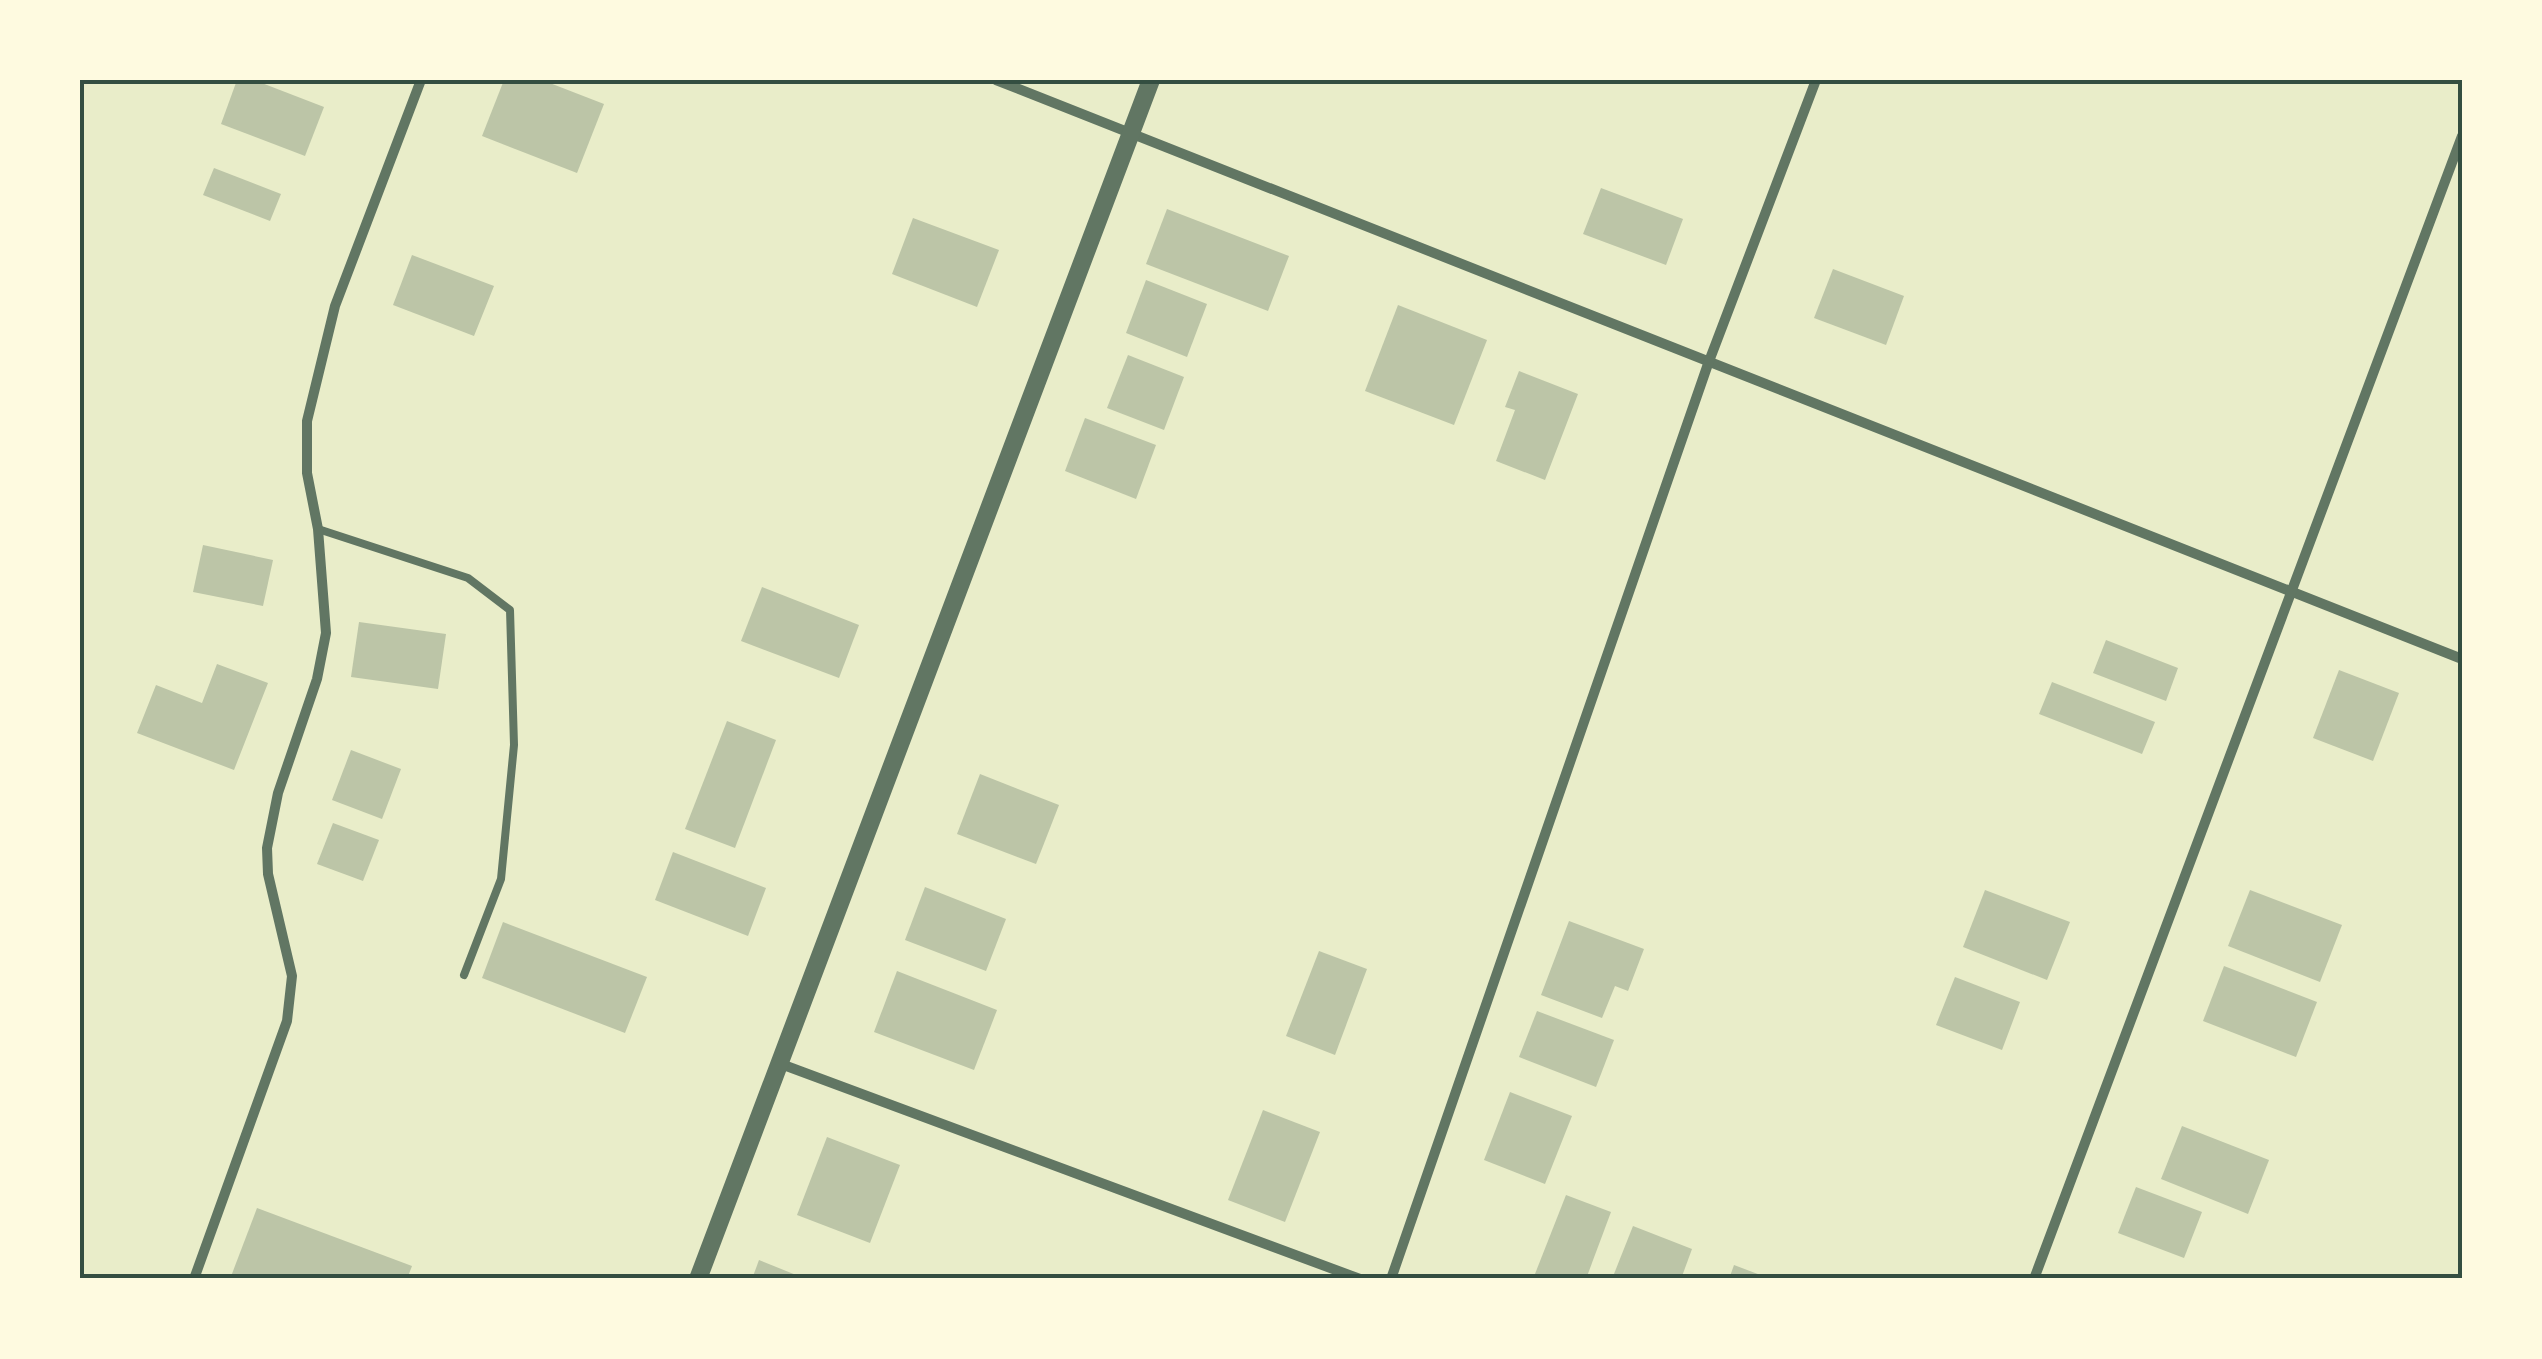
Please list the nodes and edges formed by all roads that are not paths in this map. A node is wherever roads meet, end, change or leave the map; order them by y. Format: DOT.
graph roads {
  1 [pos="422,80"];
  2 [pos="996,80"];
  3 [pos="1151,80"];
  4 [pos="1816,80"];
  5 [pos="1131,133"];
  6 [pos="2462,136"];
  7 [pos="1708,364"];
  8 [pos="318,529"];
  9 [pos="2290,594"];
  10 [pos="2462,659"];
  11 [pos="464,975"];
  12 [pos="781,1064"];
  13 [pos="194,1279"];
  14 [pos="698,1279"];
  15 [pos="1360,1279"];
  16 [pos="1391,1279"];
  17 [pos="2034,1279"];
  1 -- 8 [label="street"];
  2 -- 5 [label="street"];
  3 -- 5 [label="street"];
  4 -- 7 [label="street"];
  5 -- 7 [label="street"];
  5 -- 12 [label="street"];
  6 -- 9 [label="street"];
  7 -- 9 [label="street"];
  7 -- 16 [label="street"];
  8 -- 11 [label="lane"];
  8 -- 13 [label="street"];
  9 -- 10 [label="street"];
  9 -- 17 [label="street"];
  12 -- 14 [label="street"];
  12 -- 15 [label="street"];
}
